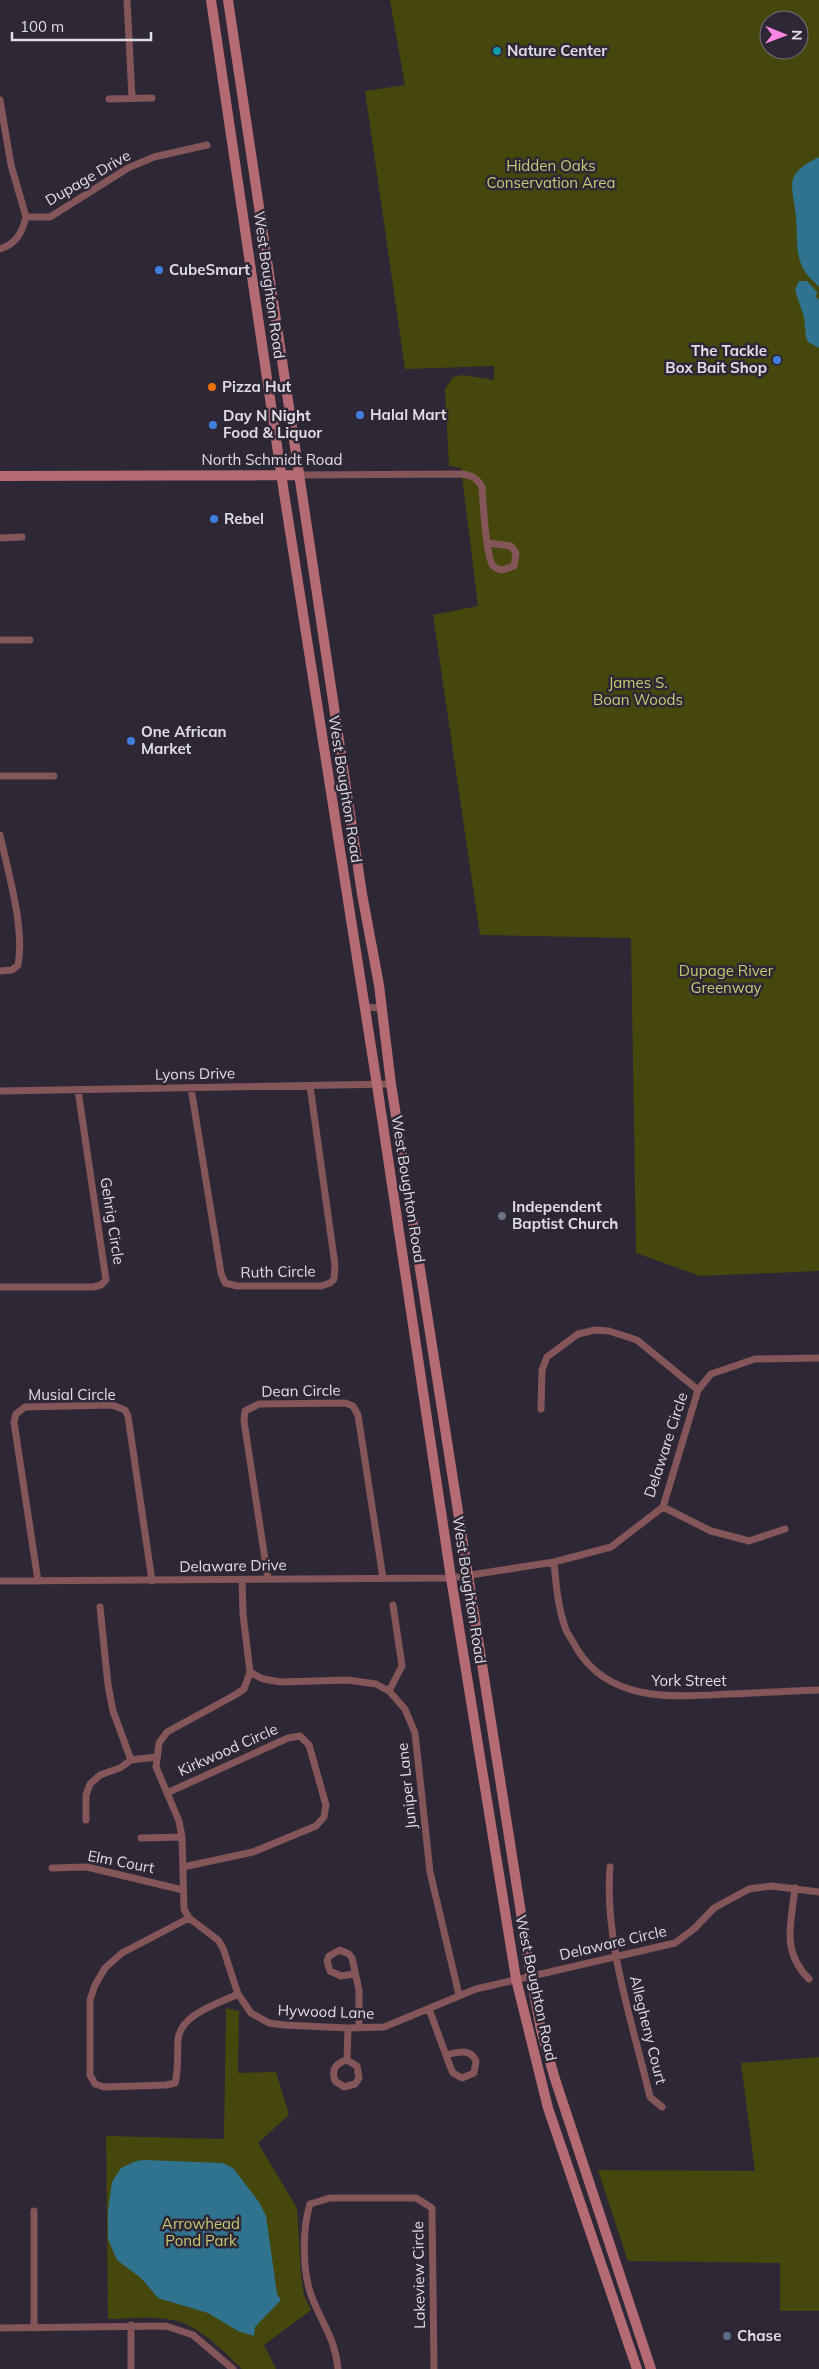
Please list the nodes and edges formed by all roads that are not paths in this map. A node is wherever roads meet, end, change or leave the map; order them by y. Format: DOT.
graph roads {
  1 [pos="127,0"];
  2 [pos="211,0"];
  3 [pos="228,0"];
  4 [pos="132,98"];
  5 [pos="152,98"];
  6 [pos="109,99"];
  7 [pos="0,100"];
  8 [pos="207,144"];
  9 [pos="26,217"];
  10 [pos="0,249"];
  11 [pos="281,475"];
  12 [pos="299,475"];
  13 [pos="0,476"];
  14 [pos="22,537"];
  15 [pos="0,538"];
  16 [pos="488,543"];
  17 [pos="0,640"];
  18 [pos="30,640"];
  19 [pos="0,776"];
  20 [pos="54,776"];
  21 [pos="0,835"];
  22 [pos="0,971"];
  23 [pos="364,1007"];
  24 [pos="381,1008"];
  25 [pos="377,1084"];
  26 [pos="390,1084"];
  27 [pos="310,1086"];
  28 [pos="191,1088"];
  29 [pos="78,1090"];
  30 [pos="0,1091"];
  31 [pos="393,1189"];
  32 [pos="407,1190"];
  33 [pos="0,1287"];
  34 [pos="819,1358"];
  35 [pos="698,1390"];
  36 [pos="541,1409"];
  37 [pos="662,1507"];
  38 [pos="784,1529"];
  39 [pos="554,1562"];
  40 [pos="466,1576"];
  41 [pos="383,1578"];
  42 [pos="451,1578"];
  43 [pos="268,1579"];
  44 [pos="242,1580"];
  45 [pos="38,1581"];
  46 [pos="152,1581"];
  47 [pos="0,1582"];
  48 [pos="393,1605"];
  49 [pos="100,1607"];
  50 [pos="250,1672"];
  51 [pos="819,1690"];
  52 [pos="389,1691"];
  53 [pos="156,1756"];
  54 [pos="131,1760"];
  55 [pos="168,1792"];
  56 [pos="86,1820"];
  57 [pos="182,1837"];
  58 [pos="140,1838"];
  59 [pos="183,1867"];
  60 [pos="610,1867"];
  61 [pos="52,1868"];
  62 [pos="795,1888"];
  63 [pos="183,1890"];
  64 [pos="819,1892"];
  65 [pos="189,1918"];
  66 [pos="616,1956"];
  67 [pos="354,1974"];
  68 [pos="530,1977"];
  69 [pos="516,1979"];
  70 [pos="809,1979"];
  71 [pos="238,1994"];
  72 [pos="459,1995"];
  73 [pos="429,2009"];
  74 [pos="348,2028"];
  75 [pos="359,2028"];
  76 [pos="446,2055"];
  77 [pos="347,2060"];
  78 [pos="662,2107"];
  79 [pos="34,2211"];
  80 [pos="131,2325"];
  81 [pos="0,2328"];
  82 [pos="34,2328"];
  83 [pos="132,2369"];
  84 [pos="233,2369"];
  85 [pos="338,2369"];
  86 [pos="434,2369"];
  87 [pos="636,2369"];
  88 [pos="651,2369"];
  1 -- 4 [label="street"];
  2 -- 11 [label="main road, West Boughton Road"];
  3 -- 12 [label="main road, West Boughton Road"];
  4 -- 5 [label="street"];
  4 -- 6 [label="street"];
  7 -- 9 [label="street"];
  8 -- 9 [label="street, Dupage Drive"];
  9 -- 10 [label="street"];
  11 -- 12 [label="main road, North Schmidt Road"];
  11 -- 13 [label="main road, North Schmidt Road"];
  11 -- 23 [label="main road, West Boughton Road"];
  12 -- 16 [label="street, North Schmidt Road"];
  12 -- 24 [label="main road, West Boughton Road"];
  14 -- 15 [label="street"];
  16 -- 16 [label="street, North Schmidt Road"];
  17 -- 18 [label="street"];
  19 -- 20 [label="street"];
  21 -- 22 [label="street"];
  23 -- 24 [label="street"];
  23 -- 25 [label="main road, West Boughton Road"];
  24 -- 26 [label="main road, West Boughton Road"];
  25 -- 26 [label="street, Lyons Drive"];
  25 -- 27 [label="street, Lyons Drive"];
  25 -- 31 [label="main road, West Boughton Road"];
  26 -- 32 [label="main road, West Boughton Road"];
  27 -- 28 [label="street, Lyons Drive"];
  27 -- 28 [label="street, Ruth Circle"];
  28 -- 29 [label="street, Lyons Drive"];
  29 -- 30 [label="street, Lyons Drive"];
  29 -- 33 [label="street, Gehrig Circle"];
  31 -- 32 [label="street"];
  31 -- 42 [label="main road, West Boughton Road"];
  32 -- 40 [label="main road, West Boughton Road"];
  34 -- 35 [label="street"];
  35 -- 36 [label="street"];
  35 -- 37 [label="street, Delaware Circle"];
  37 -- 38 [label="street"];
  37 -- 39 [label="street, Delaware Circle"];
  39 -- 40 [label="street, Delaware Circle"];
  39 -- 51 [label="street, York Street"];
  40 -- 42 [label="street, Delaware Drive"];
  40 -- 68 [label="main road, West Boughton Road"];
  41 -- 42 [label="street, Delaware Drive"];
  41 -- 43 [label="street, Delaware Drive"];
  41 -- 43 [label="street, Dean Circle"];
  42 -- 69 [label="main road, West Boughton Road"];
  43 -- 44 [label="street, Delaware Drive"];
  44 -- 46 [label="street, Delaware Drive"];
  44 -- 50 [label="street"];
  45 -- 46 [label="street, Delaware Drive"];
  45 -- 46 [label="street, Musial Circle"];
  45 -- 47 [label="street, Delaware Drive"];
  48 -- 52 [label="street"];
  49 -- 54 [label="street"];
  50 -- 52 [label="street, Juniper Lane"];
  50 -- 53 [label="street"];
  52 -- 72 [label="street, Juniper Lane"];
  53 -- 54 [label="street"];
  53 -- 55 [label="street"];
  54 -- 56 [label="street"];
  55 -- 57 [label="street"];
  55 -- 59 [label="street, Kirkwood Circle"];
  57 -- 58 [label="street"];
  57 -- 59 [label="street"];
  59 -- 63 [label="street"];
  60 -- 66 [label="street, Allegheny Court"];
  61 -- 63 [label="street, Elm Court"];
  62 -- 64 [label="street, Delaware Circle"];
  62 -- 66 [label="street, Delaware Circle"];
  62 -- 70 [label="street"];
  63 -- 65 [label="street"];
  65 -- 71 [label="street, Hywood Lane"];
  65 -- 71 [label="street"];
  66 -- 68 [label="street, Delaware Circle"];
  66 -- 78 [label="street, Allegheny Court"];
  67 -- 67 [label="street"];
  67 -- 75 [label="street"];
  68 -- 69 [label="street, Delaware Circle"];
  68 -- 88 [label="main road, West Boughton Road"];
  69 -- 72 [label="street, Hywood Lane"];
  69 -- 87 [label="main road, West Boughton Road"];
  71 -- 74 [label="street, Hywood Lane"];
  72 -- 73 [label="street, Hywood Lane"];
  73 -- 75 [label="street, Hywood Lane"];
  73 -- 76 [label="street"];
  74 -- 75 [label="street, Hywood Lane"];
  74 -- 77 [label="street"];
  76 -- 76 [label="street"];
  79 -- 82 [label="street"];
  80 -- 82 [label="street"];
  80 -- 83 [label="street"];
  80 -- 84 [label="street"];
  81 -- 82 [label="street"];
  85 -- 86 [label="street, Lakeview Circle"];
}
